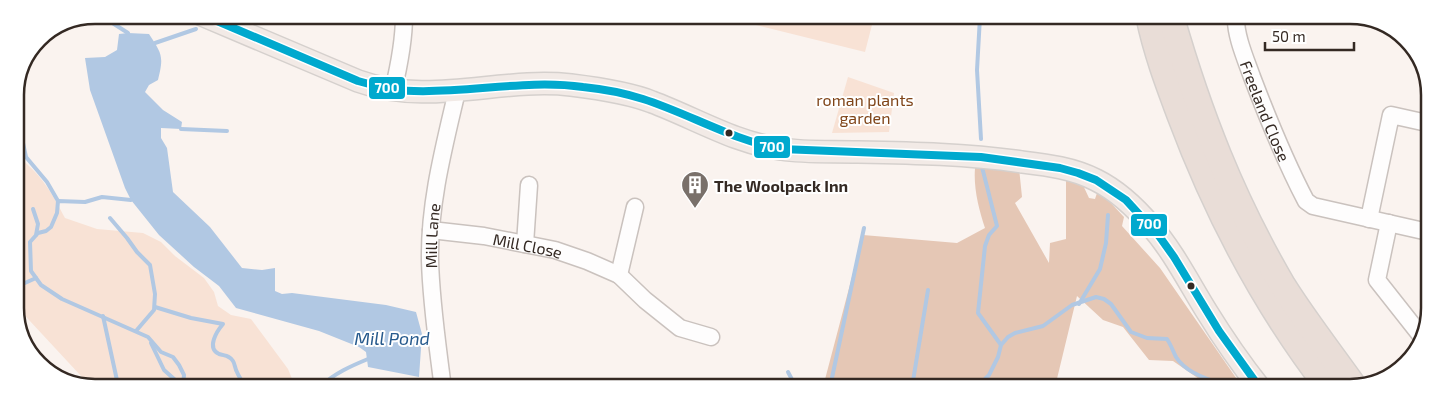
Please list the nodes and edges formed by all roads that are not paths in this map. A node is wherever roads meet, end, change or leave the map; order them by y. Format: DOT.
graph roads {
  1 [pos="223,24"];
  2 [pos="404,24"];
  3 [pos="1150,24"];
  4 [pos="1173,24"];
  5 [pos="1237,24"];
  6 [pos="393,91"];
  7 [pos="457,91"];
  8 [pos="1421,122"];
  9 [pos="529,185"];
  10 [pos="635,207"];
  11 [pos="1369,219"];
  12 [pos="1389,223"];
  13 [pos="431,230"];
  14 [pos="1421,230"];
  15 [pos="525,244"];
  16 [pos="619,275"];
  17 [pos="1417,331"];
  18 [pos="711,337"];
  19 [pos="442,379"];
  20 [pos="1254,379"];
  21 [pos="1323,379"];
  22 [pos="1349,379"];
  1 -- 6 [label="main road"];
  2 -- 6 [label="street"];
  3 -- 21 [label="highway"];
  4 -- 22 [label="highway"];
  5 -- 11 [label="street, Freeland Close"];
  6 -- 7 [label="main road"];
  7 -- 13 [label="street, Mill Lane"];
  7 -- 20 [label="main road"];
  8 -- 11 [label="street"];
  9 -- 15 [label="street"];
  10 -- 16 [label="street"];
  11 -- 12 [label="street"];
  12 -- 14 [label="street"];
  12 -- 17 [label="street"];
  13 -- 15 [label="street, Mill Close"];
  13 -- 19 [label="street, Mill Lane"];
  15 -- 16 [label="street, Mill Close"];
  16 -- 18 [label="street, Mill Close"];
}
